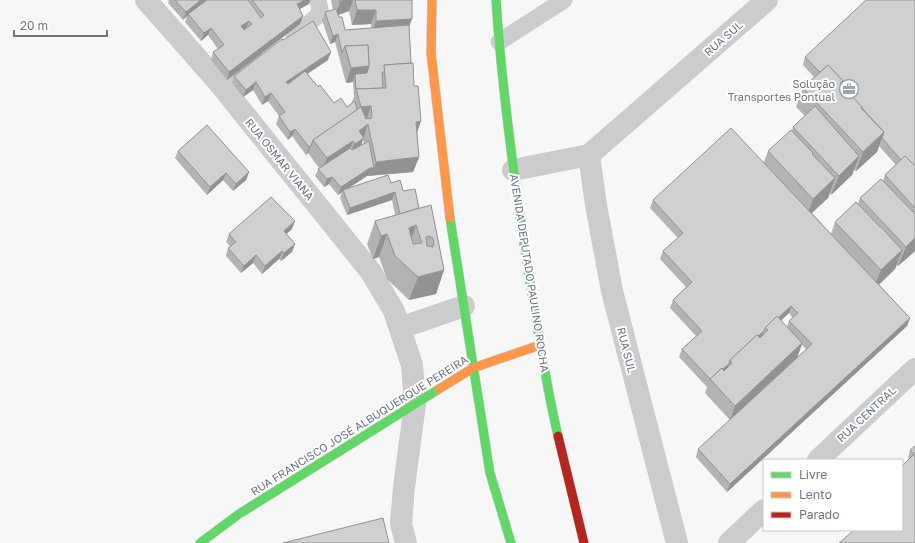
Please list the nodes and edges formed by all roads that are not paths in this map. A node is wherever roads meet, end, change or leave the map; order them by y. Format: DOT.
graph roads {
  1 [pos="146,0"];
  2 [pos="318,0"];
  3 [pos="432,0"];
  4 [pos="496,0"];
  5 [pos="564,0"];
  6 [pos="767,0"];
  7 [pos="499,42"];
  8 [pos="220,84"];
  9 [pos="589,155"];
  10 [pos="513,170"];
  11 [pos="464,306"];
  12 [pos="400,328"];
  13 [pos="540,345"];
  14 [pos="473,368"];
  15 [pos="915,369"];
  16 [pos="415,404"];
  17 [pos="819,459"];
  18 [pos="763,511"];
  19 [pos="200,543"];
  20 [pos="406,543"];
  21 [pos="511,543"];
  22 [pos="584,543"];
  23 [pos="677,543"];
  24 [pos="729,543"];
  1 -- 8 [label="street, RUA OSMAR VIANA"];
  2 -- 8 [label="lane"];
  3 -- 11 [label="main road"];
  4 -- 7 [label="main road, AVENIDA DEPUTADO PAULINO ROCHA"];
  5 -- 7 [label="lane"];
  6 -- 9 [label="street, RUA SUL"];
  7 -- 10 [label="main road, AVENIDA DEPUTADO PAULINO ROCHA"];
  8 -- 12 [label="street, RUA OSMAR VIANA"];
  9 -- 10 [label="street, RUA SUL"];
  9 -- 23 [label="street, RUA SUL"];
  10 -- 13 [label="main road, AVENIDA DEPUTADO PAULINO ROCHA"];
  11 -- 12 [label="street"];
  11 -- 14 [label="main road"];
  12 -- 16 [label="street, RUA OSMAR VIANA"];
  13 -- 14 [label="main road, RUA FRANCISCO JOSÉ ALBUQUERQUE PEREIRA"];
  13 -- 22 [label="main road, AVENIDA DEPUTADO PAULINO ROCHA"];
  14 -- 16 [label="main road, RUA FRANCISCO JOSÉ ALBUQUERQUE PEREIRA"];
  14 -- 21 [label="main road"];
  15 -- 17 [label="street, RUA CENTRAL"];
  16 -- 19 [label="main road, RUA FRANCISCO JOSÉ ALBUQUERQUE PEREIRA"];
  16 -- 20 [label="street"];
  18 -- 24 [label="street"];
}
